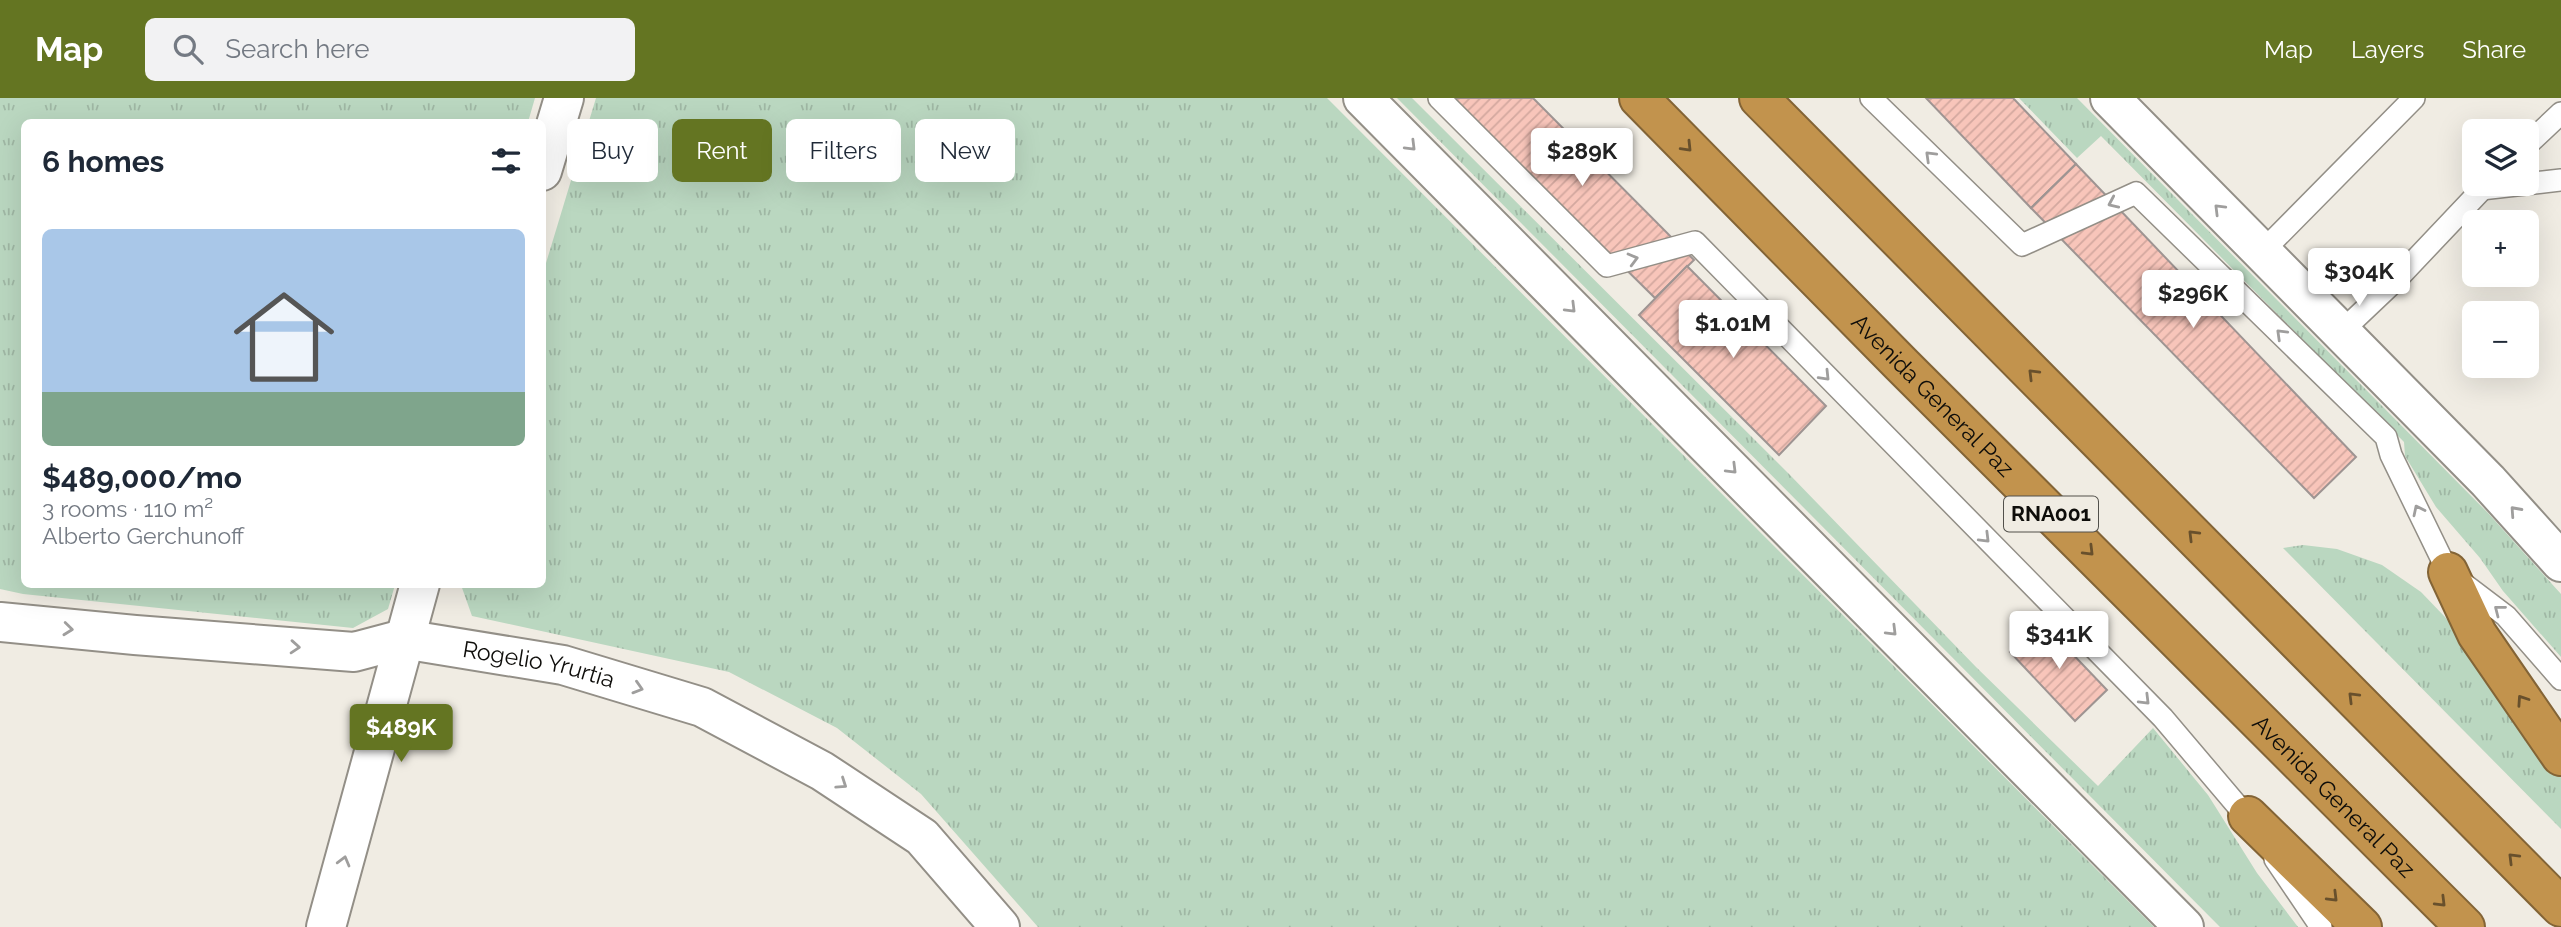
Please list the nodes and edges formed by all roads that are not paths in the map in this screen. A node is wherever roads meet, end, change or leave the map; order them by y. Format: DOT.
graph roads {
  1 [pos="564,98"];
  2 [pos="1363,98"];
  3 [pos="1439,98"];
  4 [pos="1639,98"];
  5 [pos="1759,98"];
  6 [pos="1871,98"];
  7 [pos="2110,98"];
  8 [pos="2414,98"];
  9 [pos="2561,113"];
  10 [pos="2539,134"];
  11 [pos="546,158"];
  12 [pos="2561,180"];
  13 [pos="2539,182"];
  14 [pos="2475,196"];
  15 [pos="2262,252"];
  16 [pos="2341,332"];
  17 [pos="2561,562"];
  18 [pos="2448,572"];
  19 [pos="419,588"];
  20 [pos="0,622"];
  21 [pos="403,639"];
  22 [pos="2561,679"];
  23 [pos="2561,756"];
  24 [pos="2248,816"];
  25 [pos="2561,907"];
  26 [pos="326,927"];
  27 [pos="1000,927"];
  28 [pos="2184,927"];
  29 [pos="2321,927"];
  30 [pos="2362,927"];
  31 [pos="2465,927"];
  1 -- 11 [label="street"];
  2 -- 28 [label="street, one-way"];
  3 -- 24 [label="lane, one-way"];
  4 -- 31 [label="highway, Avenida General Paz / RNA001, one-way"];
  25 -- 5 [label="highway, one-way"];
  18 -- 6 [label="lane, one-way"];
  15 -- 7 [label="street, one-way"];
  8 -- 15 [label="lane"];
  9 -- 10 [label="lane"];
  12 -- 13 [label="lane"];
  14 -- 16 [label="lane"];
  15 -- 16 [label="street"];
  17 -- 16 [label="street, one-way"];
  22 -- 18 [label="lane, one-way"];
  23 -- 18 [label="highway, one-way"];
  19 -- 21 [label="street"];
  20 -- 21 [label="street, Rogelio Yrurtia, one-way"];
  26 -- 21 [label="street, one-way"];
  21 -- 27 [label="street, Rogelio Yrurtia, one-way"];
  24 -- 29 [label="lane"];
  24 -- 30 [label="highway, one-way"];
}
